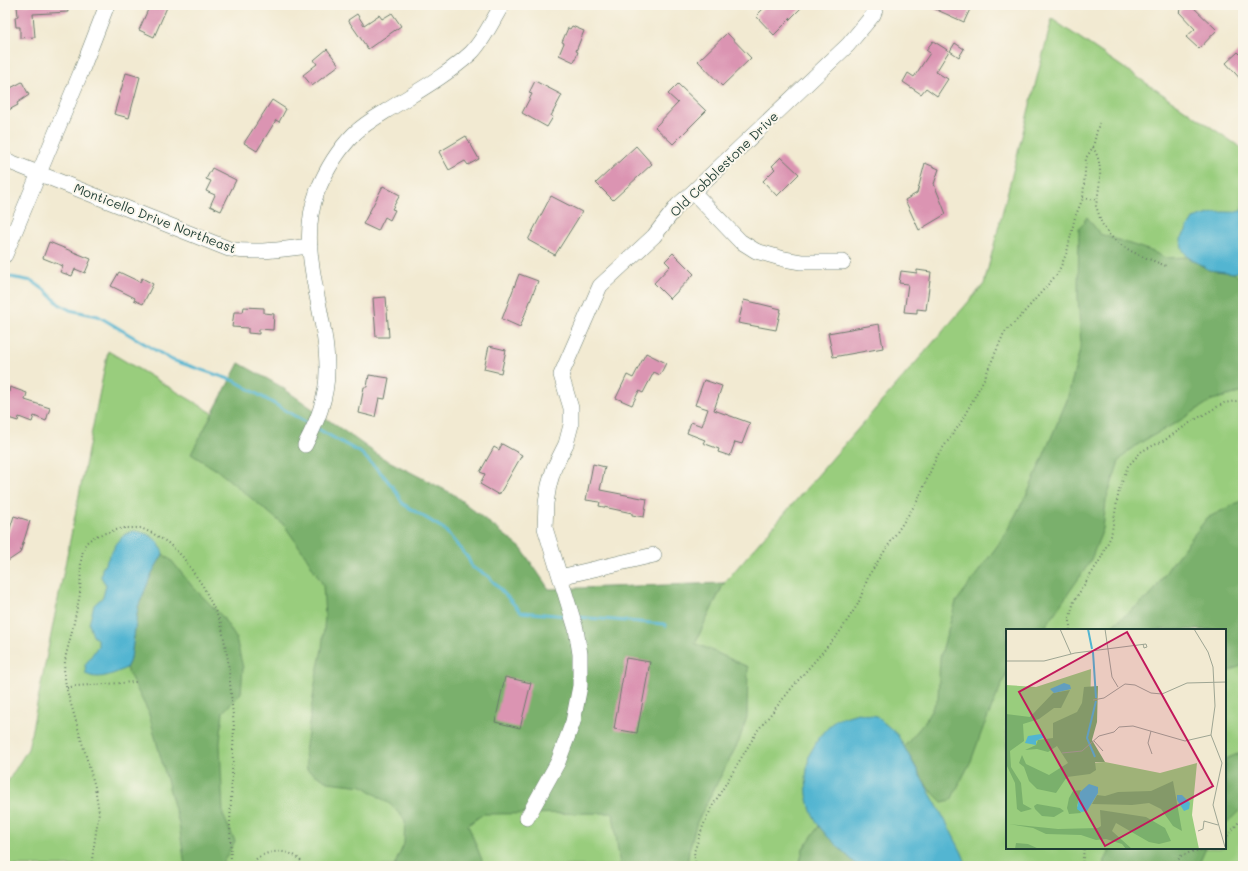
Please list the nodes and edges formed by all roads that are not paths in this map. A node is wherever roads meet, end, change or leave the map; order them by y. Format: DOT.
graph roads {
  1 [pos="107,5"];
  2 [pos="502,5"];
  3 [pos="877,5"];
  4 [pos="5,160"];
  5 [pos="39,173"];
  6 [pos="693,192"];
  7 [pos="310,246"];
  8 [pos="5,255"];
  9 [pos="843,262"];
  10 [pos="305,445"];
  11 [pos="654,555"];
  12 [pos="560,577"];
  13 [pos="527,818"];
  1 -- 5 [label="street"];
  2 -- 7 [label="street"];
  3 -- 6 [label="street, Old Cobblestone Drive"];
  4 -- 5 [label="street, Monticello Drive Northeast"];
  5 -- 7 [label="street, Monticello Drive Northeast"];
  5 -- 8 [label="street"];
  6 -- 9 [label="street"];
  6 -- 12 [label="street, Old Cobblestone Drive"];
  7 -- 10 [label="street"];
  11 -- 12 [label="street"];
  12 -- 13 [label="street"];
}
